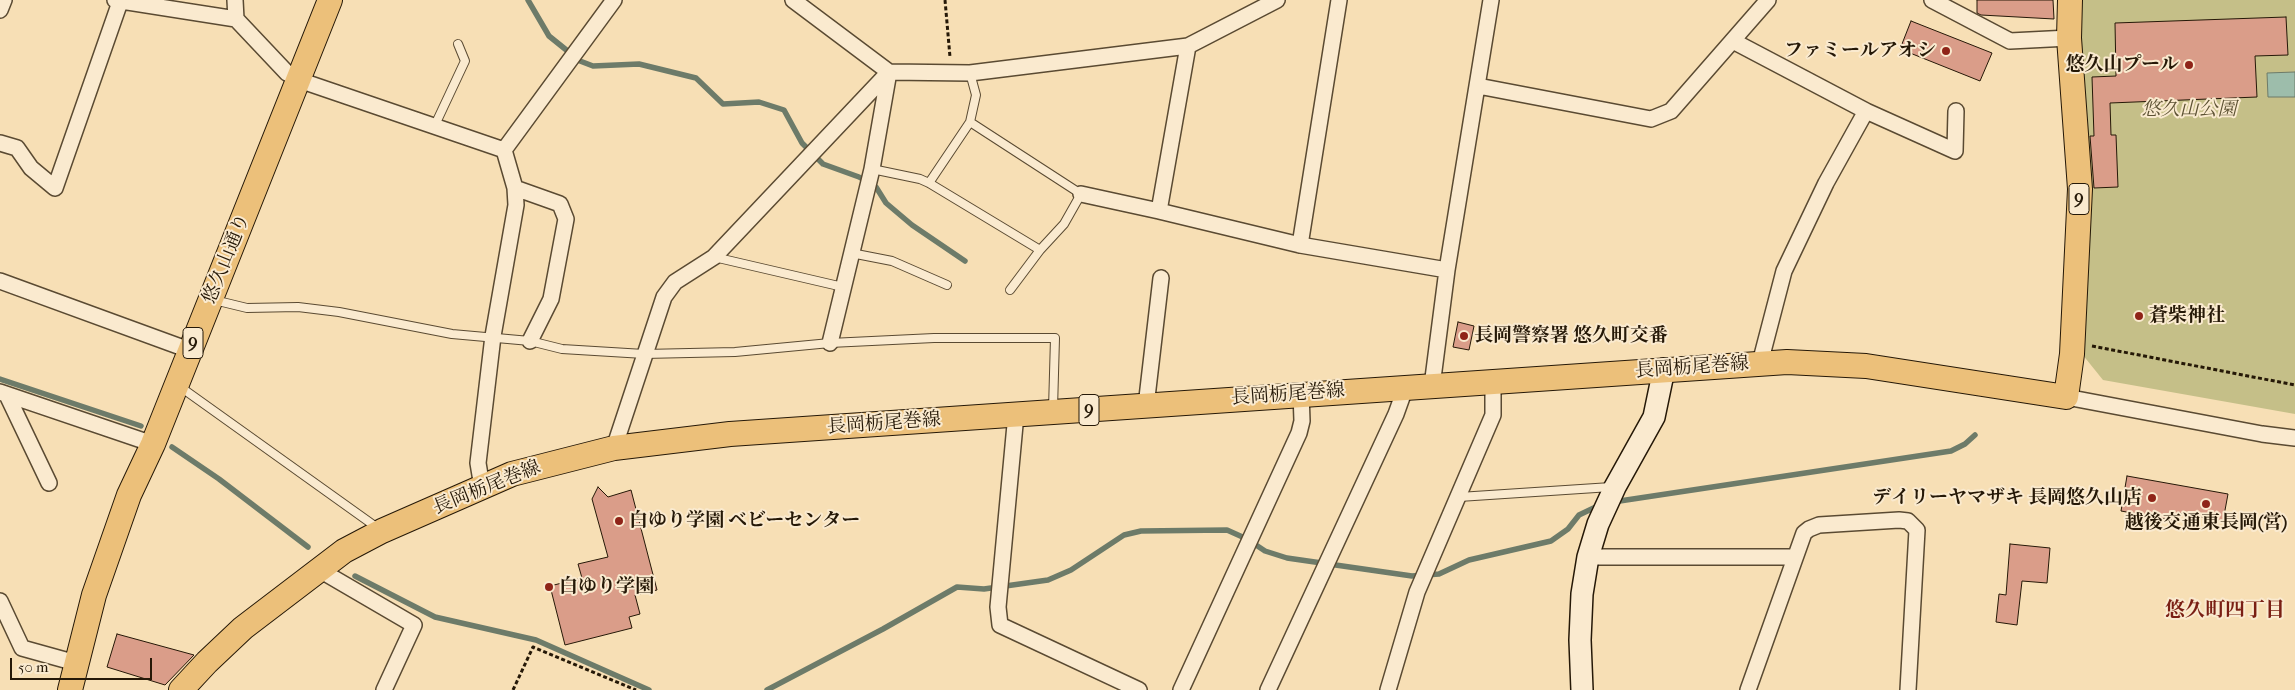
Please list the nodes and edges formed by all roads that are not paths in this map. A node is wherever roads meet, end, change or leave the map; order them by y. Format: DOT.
graph roads {
  1 [pos="4,0"];
  2 [pos="234,0"];
  3 [pos="330,0"];
  4 [pos="614,0"];
  5 [pos="1277,0"];
  6 [pos="1339,0"];
  7 [pos="1491,0"];
  8 [pos="1768,0"];
  9 [pos="1932,0"];
  10 [pos="2070,0"];
  11 [pos="117,1"];
  12 [pos="798,1"];
  13 [pos="0,10"];
  14 [pos="236,19"];
  15 [pos="2070,38"];
  16 [pos="1733,41"];
  17 [pos="458,44"];
  18 [pos="1188,46"];
  19 [pos="889,72"];
  20 [pos="970,73"];
  21 [pos="298,80"];
  22 [pos="1478,86"];
  23 [pos="1866,111"];
  24 [pos="1956,111"];
  25 [pos="970,122"];
  26 [pos="435,125"];
  27 [pos="0,143"];
  28 [pos="504,150"];
  29 [pos="872,169"];
  30 [pos="929,183"];
  31 [pos="515,188"];
  32 [pos="1081,194"];
  33 [pos="1159,210"];
  34 [pos="1300,245"];
  35 [pos="1040,250"];
  36 [pos="850,253"];
  37 [pos="714,256"];
  38 [pos="1447,270"];
  39 [pos="1161,278"];
  40 [pos="0,281"];
  41 [pos="947,285"];
  42 [pos="843,287"];
  43 [pos="1010,290"];
  44 [pos="212,299"];
  45 [pos="493,336"];
  46 [pos="530,341"];
  47 [pos="830,343"];
  48 [pos="190,350"];
  49 [pos="644,354"];
  50 [pos="1760,363"];
  51 [pos="1664,369"];
  52 [pos="1493,381"];
  53 [pos="177,384"];
  54 [pos="1406,386"];
  55 [pos="1432,386"];
  56 [pos="1301,393"];
  57 [pos="3,394"];
  58 [pos="2066,398"];
  59 [pos="1146,406"];
  60 [pos="1053,412"];
  61 [pos="1016,414"];
  62 [pos="2295,438"];
  63 [pos="153,444"];
  64 [pos="614,448"];
  65 [pos="48,483"];
  66 [pos="1615,486"];
  67 [pos="482,487"];
  68 [pos="1458,496"];
  69 [pos="382,532"];
  70 [pos="1588,557"];
  71 [pos="1794,557"];
  72 [pos="318,570"];
  73 [pos="0,600"];
  74 [pos="76,663"];
  75 [pos="70,690"];
  76 [pos="181,690"];
  77 [pos="384,690"];
  78 [pos="1139,690"];
  79 [pos="1181,690"];
  80 [pos="1268,690"];
  81 [pos="1388,690"];
  82 [pos="1582,690"];
  83 [pos="1748,690"];
  84 [pos="1908,690"];
  1 -- 13 [label="street"];
  2 -- 14 [label="street"];
  3 -- 21 [label="main road, 悠久山通り / 9"];
  4 -- 28 [label="street"];
  5 -- 18 [label="street"];
  6 -- 34 [label="street"];
  7 -- 22 [label="street"];
  8 -- 16 [label="street"];
  9 -- 15 [label="street"];
  10 -- 15 [label="main road, 9"];
  11 -- 14 [label="street"];
  11 -- 27 [label="street"];
  12 -- 19 [label="street"];
  14 -- 21 [label="street"];
  15 -- 58 [label="main road, 9"];
  16 -- 22 [label="street"];
  16 -- 23 [label="street"];
  17 -- 26 [label="lane"];
  18 -- 20 [label="street"];
  18 -- 33 [label="street"];
  19 -- 20 [label="street"];
  19 -- 29 [label="street"];
  19 -- 37 [label="street"];
  20 -- 25 [label="lane"];
  21 -- 26 [label="street"];
  21 -- 44 [label="main road, 悠久山通り / 9"];
  22 -- 38 [label="street"];
  23 -- 24 [label="street"];
  23 -- 50 [label="street"];
  25 -- 30 [label="lane"];
  25 -- 32 [label="lane"];
  26 -- 28 [label="street"];
  28 -- 31 [label="street"];
  29 -- 30 [label="lane"];
  29 -- 36 [label="street"];
  30 -- 35 [label="lane"];
  31 -- 45 [label="street"];
  31 -- 46 [label="street"];
  32 -- 33 [label="street"];
  32 -- 35 [label="lane"];
  33 -- 34 [label="street"];
  34 -- 38 [label="street"];
  35 -- 43 [label="lane"];
  36 -- 41 [label="lane"];
  36 -- 42 [label="street"];
  37 -- 42 [label="lane"];
  37 -- 49 [label="street"];
  38 -- 55 [label="street"];
  39 -- 59 [label="street"];
  40 -- 48 [label="street"];
  42 -- 47 [label="street"];
  44 -- 45 [label="lane"];
  44 -- 48 [label="main road, 悠久山通り / 9"];
  45 -- 46 [label="lane"];
  45 -- 67 [label="street"];
  46 -- 49 [label="lane"];
  47 -- 49 [label="lane"];
  47 -- 60 [label="lane"];
  48 -- 53 [label="main road, 悠久山通り / 9"];
  49 -- 64 [label="street"];
  50 -- 51 [label="main road, 長岡栃尾巻線 / 9"];
  50 -- 58 [label="main road, 長岡栃尾巻線 / 9"];
  51 -- 52 [label="main road, 長岡栃尾巻線 / 9"];
  51 -- 66 [label="street"];
  52 -- 55 [label="main road, 長岡栃尾巻線 / 9"];
  52 -- 68 [label="street"];
  53 -- 63 [label="main road, 悠久山通り / 9"];
  53 -- 69 [label="lane"];
  54 -- 55 [label="main road, 長岡栃尾巻線 / 9"];
  54 -- 56 [label="main road, 長岡栃尾巻線 / 9"];
  54 -- 80 [label="street"];
  56 -- 59 [label="main road, 長岡栃尾巻線 / 9"];
  56 -- 79 [label="street"];
  57 -- 63 [label="street"];
  57 -- 65 [label="street"];
  58 -- 62 [label="street"];
  59 -- 60 [label="main road, 長岡栃尾巻線 / 9"];
  60 -- 61 [label="main road, 長岡栃尾巻線 / 9"];
  61 -- 64 [label="main road, 長岡栃尾巻線 / 9"];
  61 -- 78 [label="street"];
  63 -- 74 [label="main road, 悠久山通り / 9"];
  64 -- 67 [label="main road, 長岡栃尾巻線 / 9"];
  66 -- 68 [label="lane"];
  66 -- 70 [label="street"];
  67 -- 69 [label="main road, 長岡栃尾巻線 / 9"];
  68 -- 81 [label="street"];
  69 -- 72 [label="main road, 長岡栃尾巻線 / 9"];
  70 -- 71 [label="street"];
  70 -- 82 [label="street"];
  71 -- 83 [label="street"];
  71 -- 84 [label="street"];
  72 -- 76 [label="main road, 長岡栃尾巻線 / 9"];
  72 -- 77 [label="street"];
  73 -- 74 [label="street"];
  74 -- 75 [label="main road, 悠久山通り / 9"];
}
